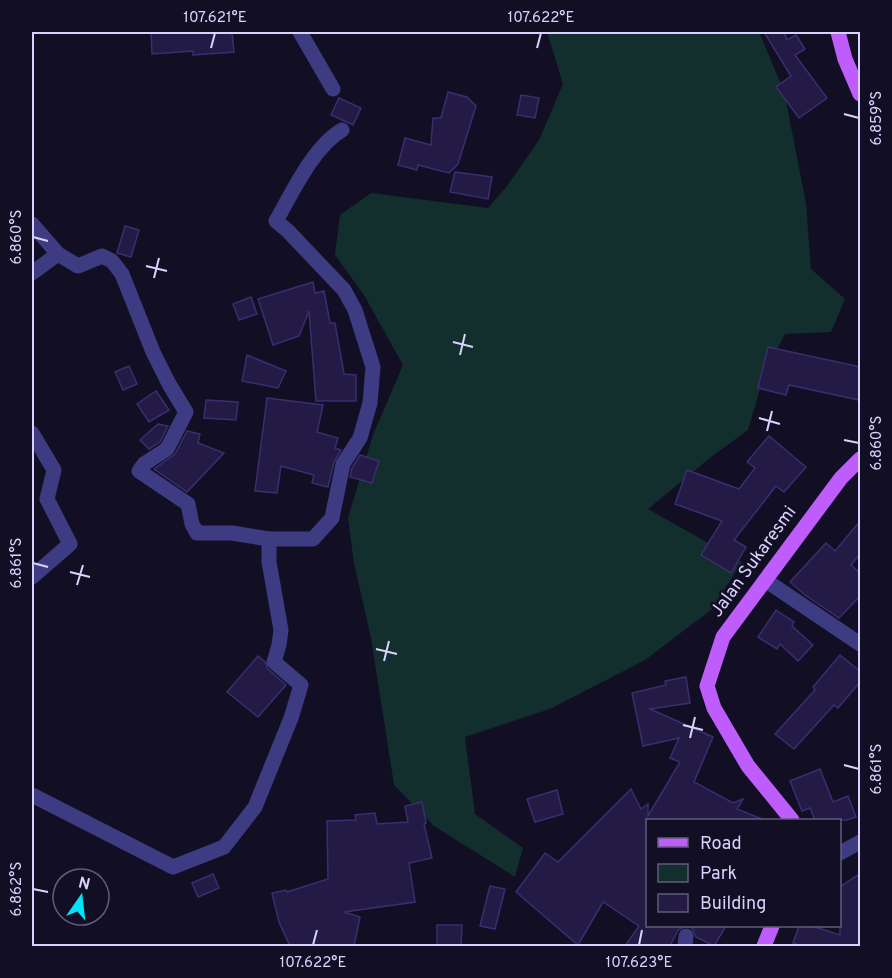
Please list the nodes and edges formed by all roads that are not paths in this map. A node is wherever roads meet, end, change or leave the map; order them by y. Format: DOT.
graph roads {
  1 [pos="300,32"];
  2 [pos="838,32"];
  3 [pos="333,89"];
  4 [pos="861,94"];
  5 [pos="342,130"];
  6 [pos="32,224"];
  7 [pos="58,254"];
  8 [pos="32,273"];
  9 [pos="32,432"];
  10 [pos="861,459"];
  11 [pos="269,539"];
  12 [pos="32,577"];
  13 [pos="765,580"];
  14 [pos="861,644"];
  15 [pos="32,795"];
  16 [pos="791,819"];
  17 [pos="861,842"];
  18 [pos="841,852"];
  19 [pos="772,927"];
  20 [pos="764,946"];
  1 -- 3 [label="street"];
  2 -- 4 [label="main road"];
  5 -- 11 [label="street"];
  6 -- 7 [label="street"];
  7 -- 8 [label="street"];
  7 -- 11 [label="street"];
  9 -- 12 [label="street"];
  10 -- 13 [label="main road, Jalan Sukaresmi"];
  11 -- 15 [label="street"];
  13 -- 14 [label="street"];
  13 -- 16 [label="main road, Jalan Sukaresmi"];
  17 -- 18 [label="street"];
  19 -- 20 [label="main road"];
}
